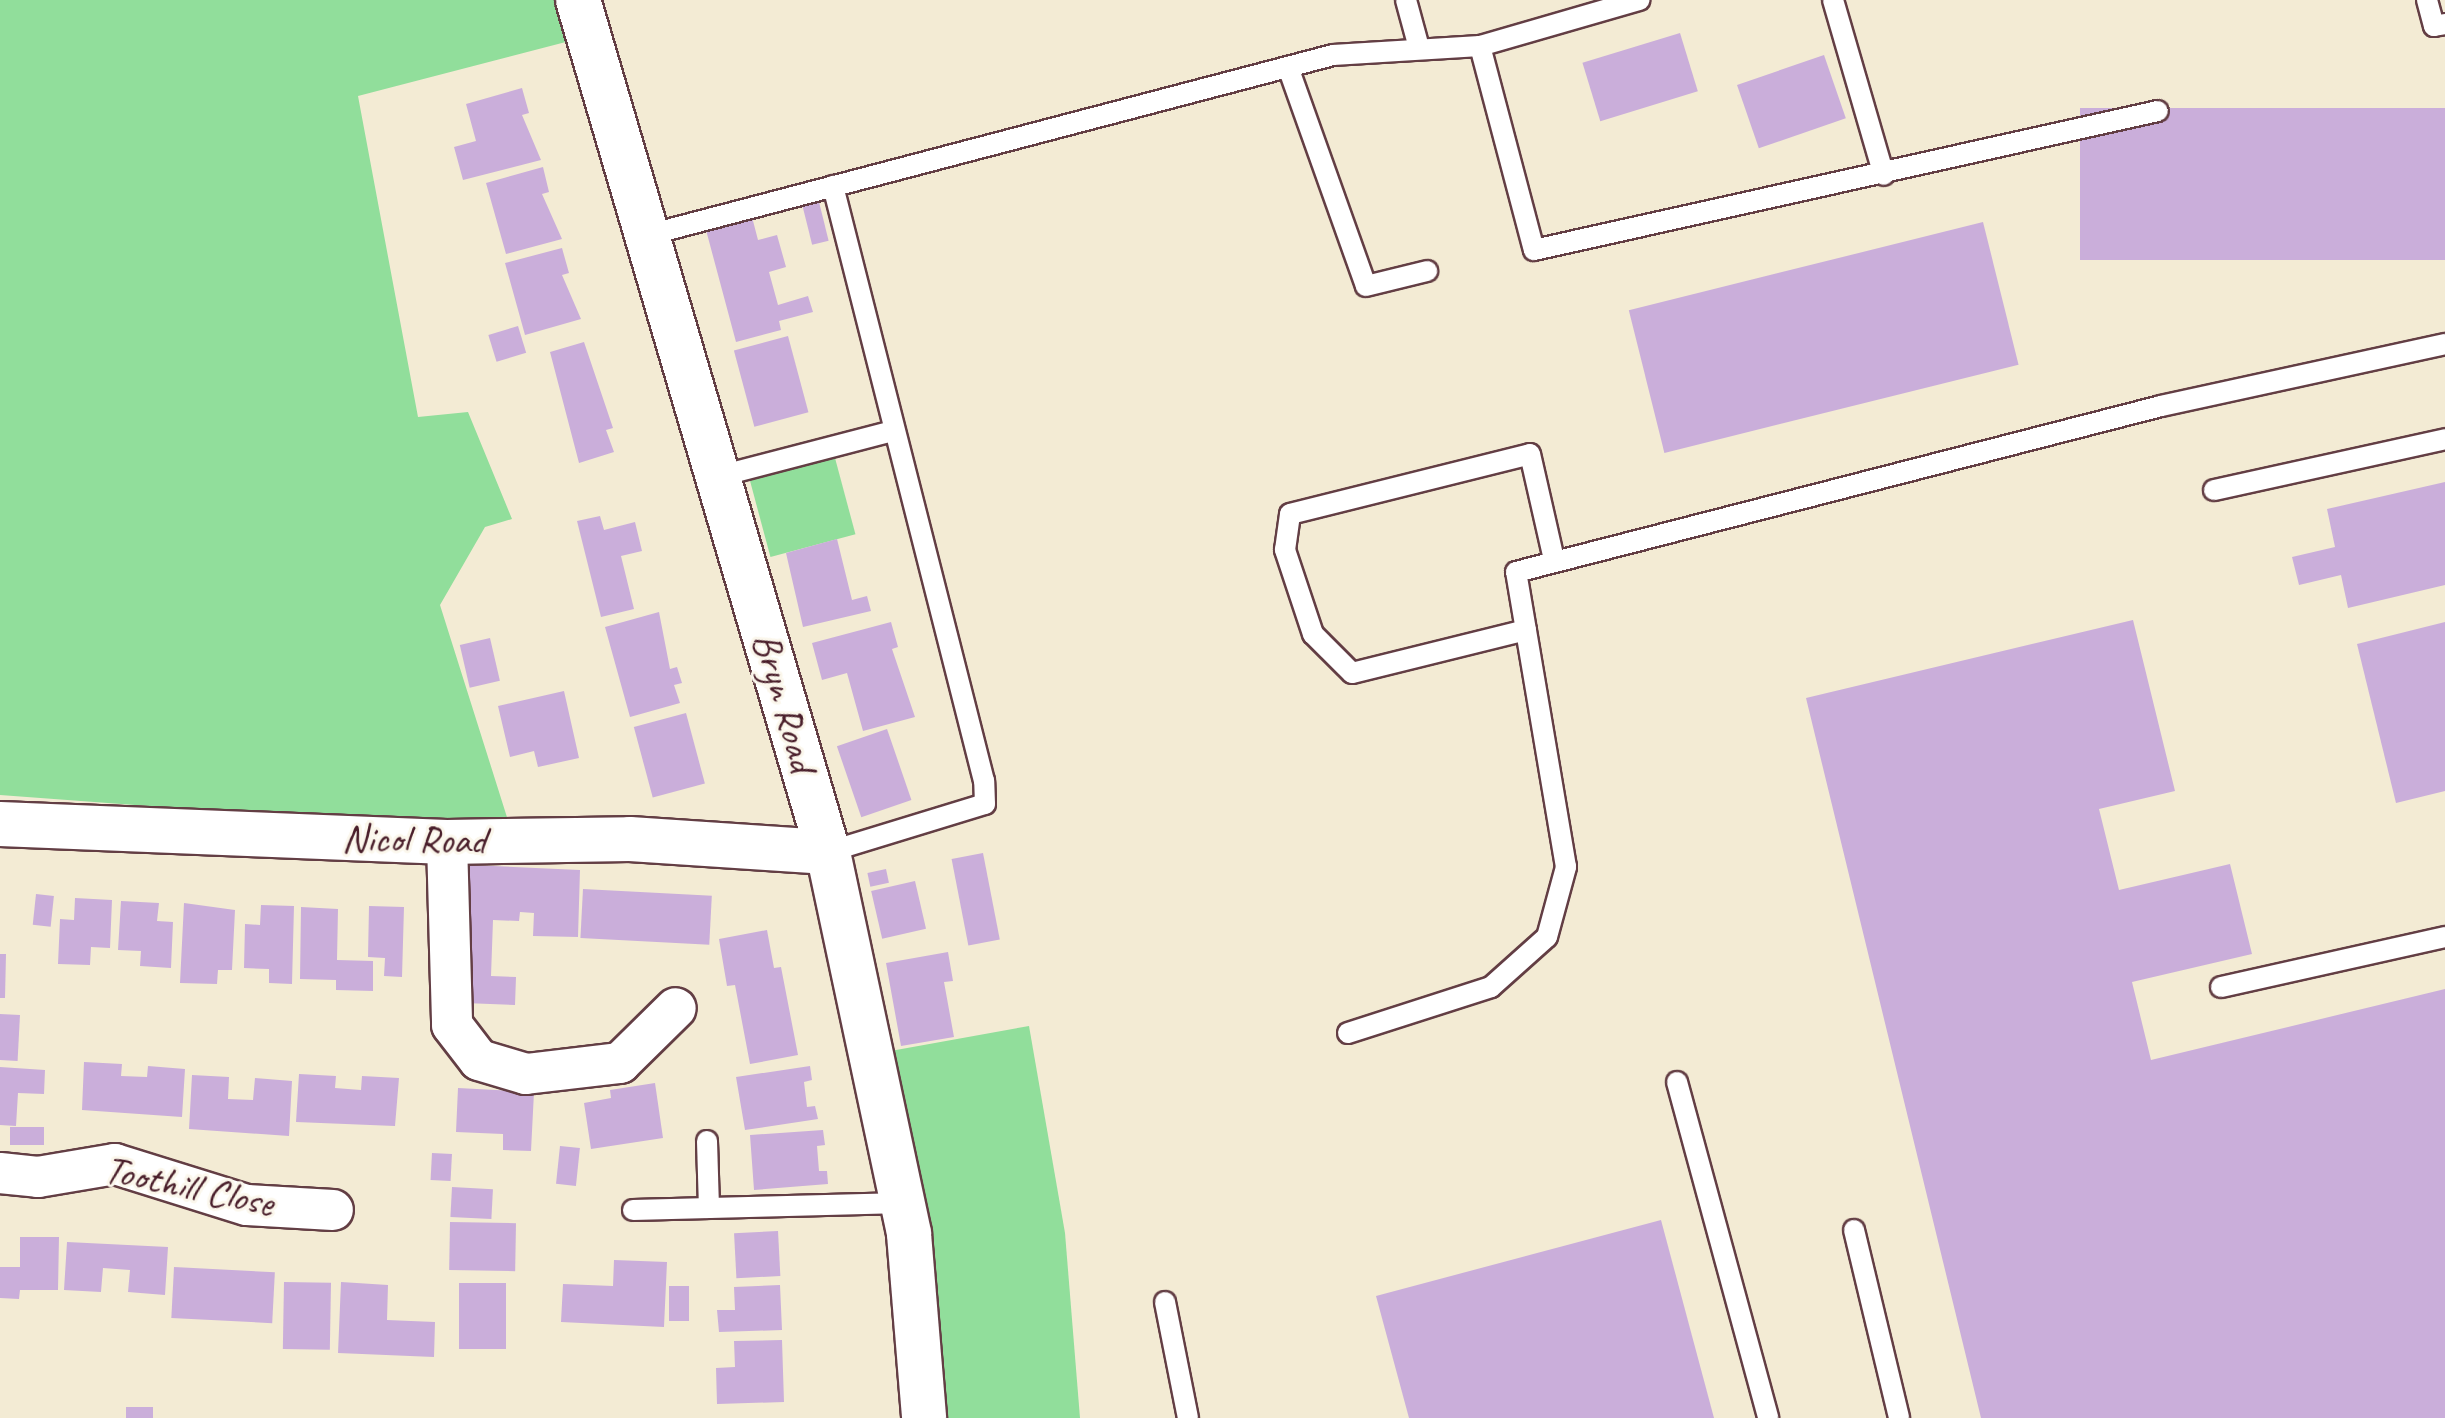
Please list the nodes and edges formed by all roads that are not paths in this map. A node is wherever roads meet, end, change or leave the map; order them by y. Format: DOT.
graph roads {
  1 [pos="578,0"];
  2 [pos="1406,0"];
  3 [pos="1639,0"];
  4 [pos="1833,0"];
  5 [pos="2427,0"];
  6 [pos="2445,24"];
  7 [pos="1480,46"];
  8 [pos="1419,48"];
  9 [pos="1288,67"];
  10 [pos="2158,111"];
  11 [pos="1884,175"];
  12 [pos="833,186"];
  13 [pos="648,235"];
  14 [pos="1427,271"];
  15 [pos="2445,344"];
  16 [pos="893,431"];
  17 [pos="2445,439"];
  18 [pos="720,476"];
  19 [pos="2214,490"];
  20 [pos="1554,560"];
  21 [pos="1526,630"];
  22 [pos="0,824"];
  23 [pos="447,842"];
  24 [pos="828,852"];
  25 [pos="2445,937"];
  26 [pos="2221,987"];
  27 [pos="676,1008"];
  28 [pos="1348,1033"];
  29 [pos="1677,1082"];
  30 [pos="707,1141"];
  31 [pos="0,1173"];
  32 [pos="903,1203"];
  33 [pos="709,1208"];
  34 [pos="336,1209"];
  35 [pos="633,1210"];
  36 [pos="1854,1230"];
  37 [pos="1165,1302"];
  38 [pos="924,1418"];
  39 [pos="1188,1418"];
  40 [pos="1768,1418"];
  41 [pos="1899,1418"];
  1 -- 13 [label="main road, Bryn Road"];
  2 -- 8 [label="lane"];
  3 -- 7 [label="lane"];
  4 -- 11 [label="lane"];
  5 -- 6 [label="lane"];
  7 -- 8 [label="lane"];
  7 -- 11 [label="lane"];
  8 -- 9 [label="lane"];
  9 -- 12 [label="lane"];
  9 -- 14 [label="lane"];
  10 -- 11 [label="lane"];
  12 -- 13 [label="lane"];
  12 -- 16 [label="lane"];
  13 -- 18 [label="main road, Bryn Road"];
  15 -- 20 [label="lane"];
  16 -- 18 [label="lane"];
  16 -- 24 [label="lane"];
  17 -- 19 [label="lane"];
  18 -- 24 [label="main road, Bryn Road"];
  20 -- 21 [label="lane"];
  20 -- 21 [label="lane"];
  21 -- 28 [label="lane"];
  22 -- 23 [label="main road, Nicol Road"];
  23 -- 24 [label="main road, Nicol Road"];
  23 -- 27 [label="street"];
  24 -- 32 [label="main road, Bryn Road"];
  25 -- 26 [label="lane"];
  29 -- 40 [label="lane"];
  30 -- 33 [label="lane"];
  31 -- 34 [label="street, Toothill Close"];
  32 -- 33 [label="lane"];
  32 -- 38 [label="main road, Bryn Road"];
  33 -- 35 [label="lane"];
  36 -- 41 [label="lane"];
  37 -- 39 [label="lane"];
}
